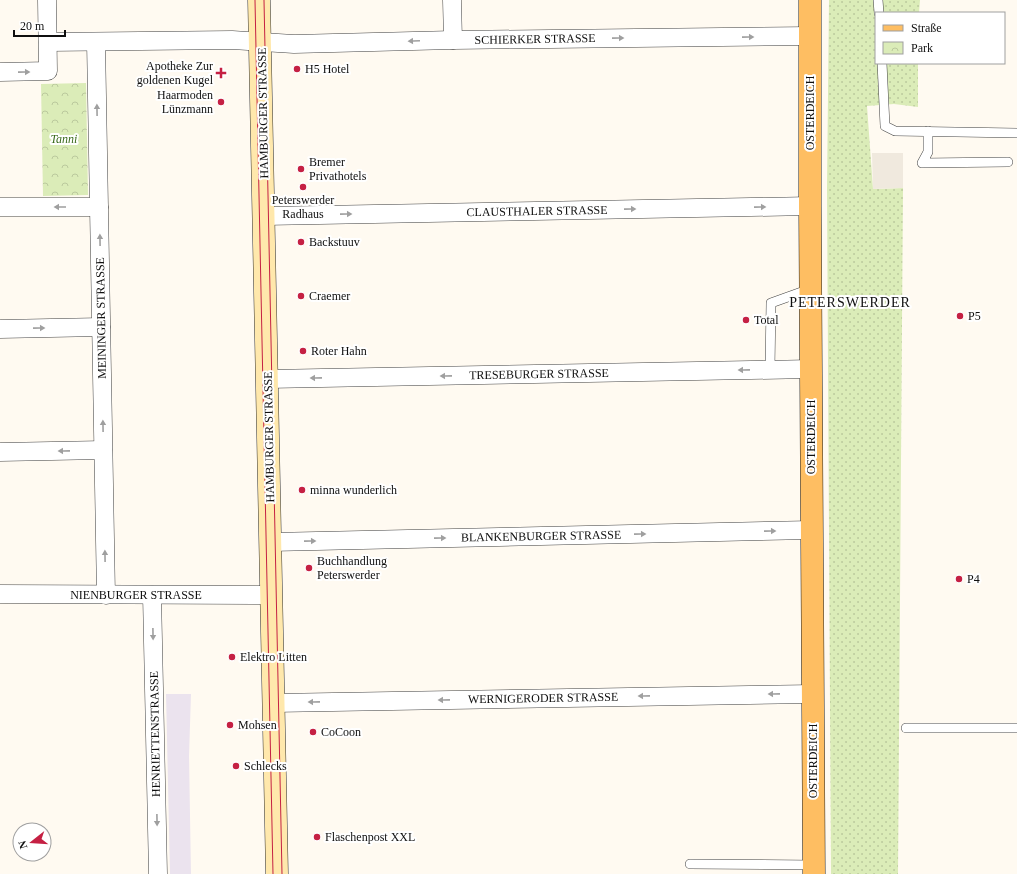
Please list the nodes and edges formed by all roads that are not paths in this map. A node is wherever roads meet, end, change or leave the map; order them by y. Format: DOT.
graph roads {
  1 [pos="47,0"];
  2 [pos="259,0"];
  3 [pos="452,0"];
  4 [pos="810,0"];
  5 [pos="878,0"];
  6 [pos="879,12"];
  7 [pos="810,36"];
  8 [pos="453,40"];
  9 [pos="48,42"];
  10 [pos="96,42"];
  11 [pos="261,42"];
  12 [pos="882,64"];
  13 [pos="0,72"];
  14 [pos="928,131"];
  15 [pos="1017,133"];
  16 [pos="1008,162"];
  17 [pos="810,206"];
  18 [pos="99,207"];
  19 [pos="0,208"];
  20 [pos="265,216"];
  21 [pos="810,289"];
  22 [pos="101,327"];
  23 [pos="0,329"];
  24 [pos="770,369"];
  25 [pos="810,369"];
  26 [pos="268,379"];
  27 [pos="104,450"];
  28 [pos="0,452"];
  29 [pos="811,530"];
  30 [pos="271,542"];
  31 [pos="0,594"];
  32 [pos="106,595"];
  33 [pos="152,595"];
  34 [pos="272,595"];
  35 [pos="813,694"];
  36 [pos="274,702"];
  37 [pos="906,728"];
  38 [pos="1017,728"];
  39 [pos="690,864"];
  40 [pos="814,870"];
  41 [pos="158,874"];
  42 [pos="277,874"];
  1 -- 9 [label="street"];
  2 -- 11 [label="street, HAMBURGER STRASSE"];
  3 -- 8 [label="street"];
  4 -- 7 [label="main road, OSTERDEICH"];
  5 -- 6 [label="lane"];
  8 -- 7 [label="street, SCHIERKER STRASSE, one-way"];
  7 -- 17 [label="main road, OSTERDEICH"];
  8 -- 11 [label="street, SCHIERKER STRASSE, one-way"];
  9 -- 10 [label="street, SCHIERKER STRASSE"];
  13 -- 9 [label="street, one-way"];
  10 -- 11 [label="street, SCHIERKER STRASSE"];
  18 -- 10 [label="street, MEININGER STRASSE, one-way"];
  11 -- 20 [label="street, HAMBURGER STRASSE"];
  12 -- 14 [label="lane"];
  14 -- 15 [label="lane"];
  14 -- 16 [label="lane"];
  20 -- 17 [label="street, CLAUSTHALER STRASSE, one-way"];
  17 -- 21 [label="main road, OSTERDEICH"];
  18 -- 19 [label="street, one-way"];
  22 -- 18 [label="street, MEININGER STRASSE, one-way"];
  20 -- 26 [label="street, HAMBURGER STRASSE"];
  21 -- 24 [label="lane"];
  21 -- 25 [label="main road, OSTERDEICH"];
  23 -- 22 [label="street, one-way"];
  27 -- 22 [label="street, MEININGER STRASSE, one-way"];
  24 -- 25 [label="street, TRESEBURGER STRASSE"];
  24 -- 26 [label="street, TRESEBURGER STRASSE, one-way"];
  25 -- 29 [label="main road, OSTERDEICH"];
  26 -- 30 [label="street, HAMBURGER STRASSE"];
  27 -- 28 [label="street, one-way"];
  32 -- 27 [label="street, MEININGER STRASSE, one-way"];
  30 -- 29 [label="street, BLANKENBURGER STRASSE, one-way"];
  29 -- 35 [label="main road, OSTERDEICH"];
  30 -- 34 [label="street, HAMBURGER STRASSE"];
  31 -- 32 [label="street, NIENBURGER STRASSE"];
  32 -- 33 [label="street, NIENBURGER STRASSE"];
  33 -- 34 [label="street, NIENBURGER STRASSE"];
  33 -- 41 [label="street, HENRIETTENSTRASSE, one-way"];
  34 -- 36 [label="street, HAMBURGER STRASSE"];
  35 -- 36 [label="street, WERNIGERODER STRASSE, one-way"];
  35 -- 40 [label="main road, OSTERDEICH"];
  36 -- 42 [label="street, HAMBURGER STRASSE"];
  37 -- 38 [label="lane"];
  39 -- 40 [label="lane"];
}
